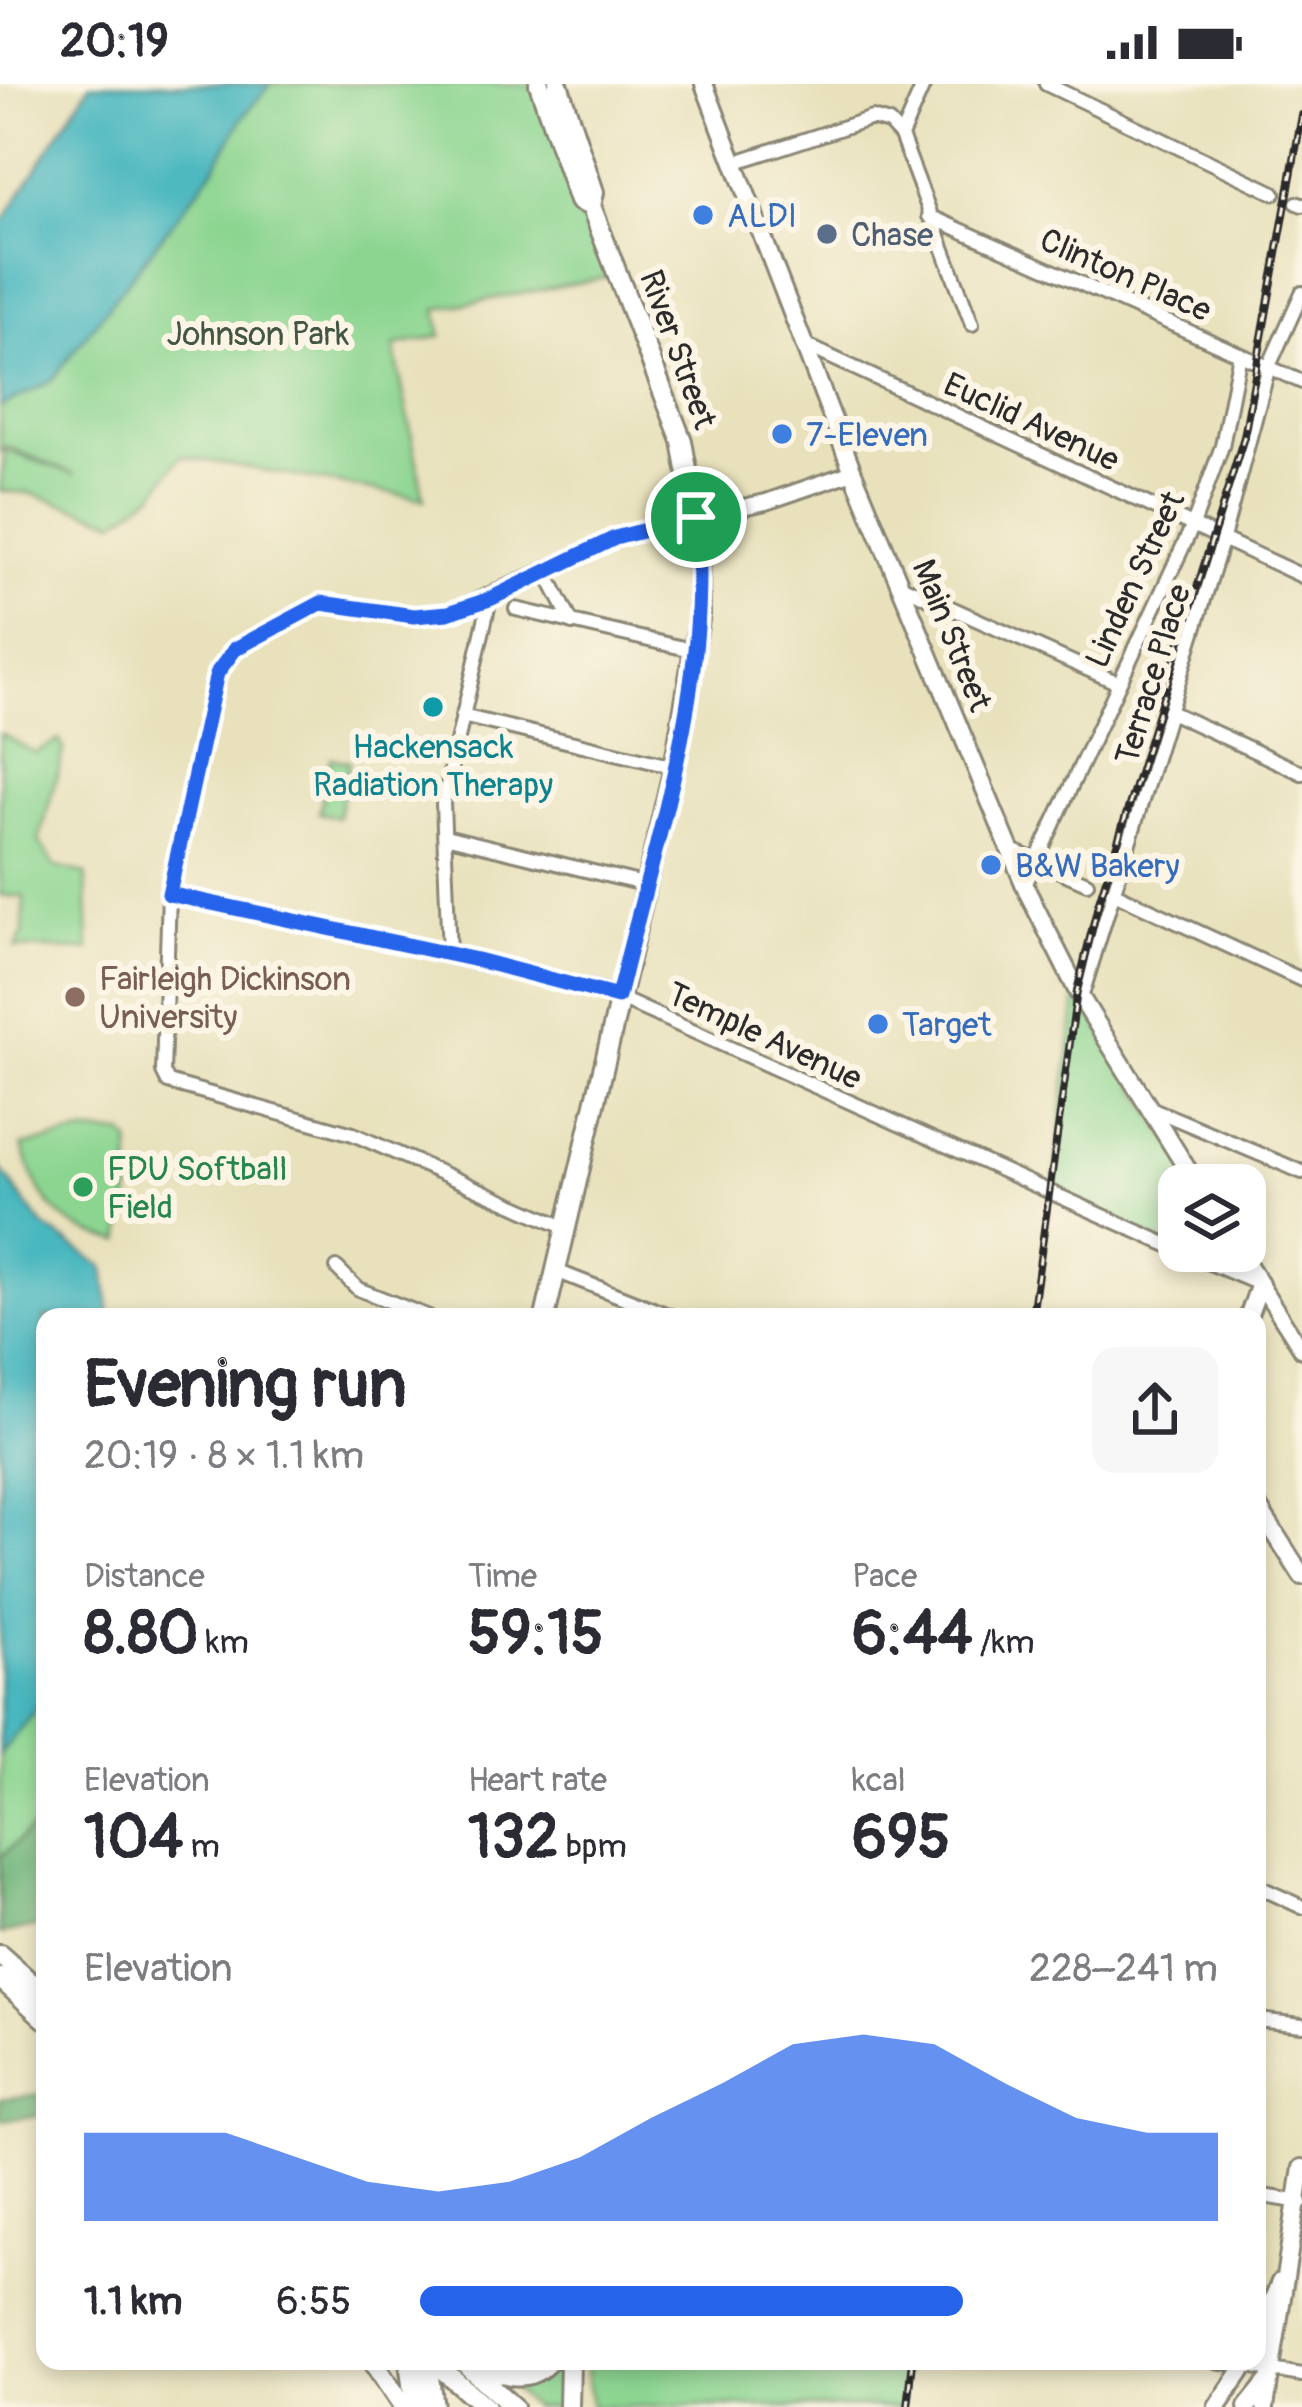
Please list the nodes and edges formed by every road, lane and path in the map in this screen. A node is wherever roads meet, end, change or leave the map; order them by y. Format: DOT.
graph roads {
  1 [pos="538,84"];
  2 [pos="558,84"];
  3 [pos="704,84"];
  4 [pos="924,84"];
  5 [pos="1046,84"];
  6 [pos="901,136"];
  7 [pos="733,163"];
  8 [pos="1274,193"];
  9 [pos="591,206"];
  10 [pos="929,216"];
  11 [pos="1302,293"];
  12 [pos="972,324"];
  13 [pos="805,345"];
  14 [pos="1240,354"];
  15 [pos="1269,366"];
  16 [pos="1302,382"];
  17 [pos="853,472"];
  18 [pos="696,517"];
  19 [pos="1193,525"];
  20 [pos="1222,538"];
  21 [pos="546,572"];
  22 [pos="1302,576"];
  23 [pos="899,584"];
  24 [pos="490,599"];
  25 [pos="516,609"];
  26 [pos="572,622"];
  27 [pos="696,651"];
  28 [pos="1116,682"];
  29 [pos="1168,711"];
  30 [pos="462,716"];
  31 [pos="674,767"];
  32 [pos="1302,773"];
  33 [pos="445,836"];
  34 [pos="1009,849"];
  35 [pos="1036,860"];
  36 [pos="1088,883"];
  37 [pos="647,885"];
  38 [pos="1024,886"];
  39 [pos="1112,892"];
  40 [pos="169,894"];
  41 [pos="449,954"];
  42 [pos="1302,980"];
  43 [pos="618,997"];
  44 [pos="1081,998"];
  45 [pos="1147,1106"];
  46 [pos="1184,1164"];
  47 [pos="1302,1172"];
  48 [pos="566,1228"];
  49 [pos="1158,1241"];
  50 [pos="337,1268"];
  51 [pos="556,1271"];
  52 [pos="1231,1272"];
  53 [pos="1252,1272"];
  54 [pos="1260,1284"];
  55 [pos="406,1308"];
  56 [pos="547,1308"];
  57 [pos="651,1308"];
  58 [pos="1251,1308"];
  59 [pos="1302,1350"];
  60 [pos="1266,1519"];
  61 [pos="1302,1576"];
  62 [pos="1266,1890"];
  63 [pos="1302,1907"];
  64 [pos="0,1955"];
  65 [pos="0,1978"];
  66 [pos="36,1987"];
  67 [pos="36,2012"];
  68 [pos="1266,2021"];
  69 [pos="1302,2025"];
  70 [pos="1302,2168"];
  71 [pos="1266,2196"];
  72 [pos="1299,2202"];
  73 [pos="1284,2270"];
  74 [pos="1266,2315"];
  75 [pos="1266,2368"];
  76 [pos="378,2370"];
  77 [pos="419,2370"];
  78 [pos="430,2370"];
  79 [pos="471,2370"];
  80 [pos="497,2370"];
  81 [pos="539,2370"];
  82 [pos="570,2370"];
  83 [pos="1242,2370"];
  84 [pos="1247,2370"];
  85 [pos="1272,2370"];
  86 [pos="1302,2375"];
  87 [pos="404,2407"];
  88 [pos="415,2407"];
  89 [pos="485,2407"];
  90 [pos="513,2407"];
  91 [pos="569,2407"];
  92 [pos="1217,2407"];
  93 [pos="1245,2407"];
  94 [pos="1265,2407"];
  1 -- 9 [label="main road, River Street"];
  2 -- 9 [label="main road, River Street"];
  3 -- 7 [label="main road, Main Street"];
  4 -- 6 [label="street"];
  5 -- 8 [label="street"];
  6 -- 7 [label="street"];
  6 -- 10 [label="street"];
  7 -- 13 [label="main road, Main Street"];
  9 -- 18 [label="main road, River Street"];
  10 -- 12 [label="street"];
  10 -- 14 [label="street, Clinton Place"];
  11 -- 15 [label="street"];
  13 -- 17 [label="main road, Main Street"];
  13 -- 19 [label="street, Euclid Avenue"];
  14 -- 15 [label="street, Clinton Place"];
  14 -- 19 [label="street, Linden Street"];
  15 -- 16 [label="street, Clinton Place"];
  15 -- 20 [label="street, Terrace Place"];
  17 -- 18 [label="street"];
  17 -- 23 [label="main road, Main Street"];
  18 -- 21 [label="street"];
  18 -- 27 [label="main road, River Street"];
  19 -- 20 [label="street, Euclid Avenue"];
  19 -- 28 [label="street, Linden Street"];
  20 -- 22 [label="street, Euclid Avenue"];
  20 -- 29 [label="street, Terrace Place"];
  21 -- 24 [label="street"];
  21 -- 26 [label="street"];
  23 -- 28 [label="street"];
  23 -- 34 [label="main road, Main Street"];
  24 -- 30 [label="street"];
  24 -- 40 [label="street"];
  25 -- 26 [label="street"];
  26 -- 27 [label="street"];
  27 -- 31 [label="main road, River Street"];
  28 -- 35 [label="street, Linden Street"];
  29 -- 32 [label="street"];
  29 -- 39 [label="street, Terrace Place"];
  30 -- 31 [label="street"];
  30 -- 33 [label="street"];
  31 -- 37 [label="main road, River Street"];
  33 -- 37 [label="street"];
  33 -- 41 [label="street"];
  34 -- 35 [label="street"];
  34 -- 38 [label="main road, Main Street"];
  35 -- 36 [label="street"];
  35 -- 38 [label="street, Linden Street"];
  37 -- 43 [label="main road, River Street"];
  38 -- 44 [label="main road, Main Street"];
  39 -- 42 [label="street"];
  39 -- 44 [label="street, Terrace Place"];
  40 -- 41 [label="street, Temple Avenue"];
  40 -- 48 [label="street"];
  41 -- 43 [label="street, Temple Avenue"];
  43 -- 48 [label="main road, River Street"];
  43 -- 49 [label="street, Temple Avenue"];
  44 -- 45 [label="main road, Main Street"];
  45 -- 46 [label="main road, Main Street"];
  45 -- 47 [label="street"];
  48 -- 51 [label="main road, River Street"];
  50 -- 55 [label="street"];
  51 -- 56 [label="main road, River Street"];
  51 -- 57 [label="street"];
  52 -- 54 [label="street, Temple Avenue"];
  53 -- 54 [label="main road"];
  54 -- 58 [label="main road"];
  54 -- 59 [label="street"];
  60 -- 61 [label="main road"];
  62 -- 63 [label="street"];
  64 -- 66 [label="main road"];
  65 -- 67 [label="main road"];
  68 -- 69 [label="street"];
  70 -- 72 [label="main road"];
  71 -- 72 [label="street"];
  72 -- 73 [label="main road"];
  73 -- 74 [label="main road"];
  73 -- 85 [label="main road"];
  75 -- 85 [label="street"];
  76 -- 87 [label="main road"];
  77 -- 88 [label="main road"];
  78 -- 89 [label="main road"];
  79 -- 90 [label="main road"];
  80 -- 81 [label="main road"];
  82 -- 91 [label="main road"];
  83 -- 92 [label="main road"];
  84 -- 93 [label="main road"];
  85 -- 86 [label="street"];
  85 -- 93 [label="main road"];
  85 -- 94 [label="main road"];
}
